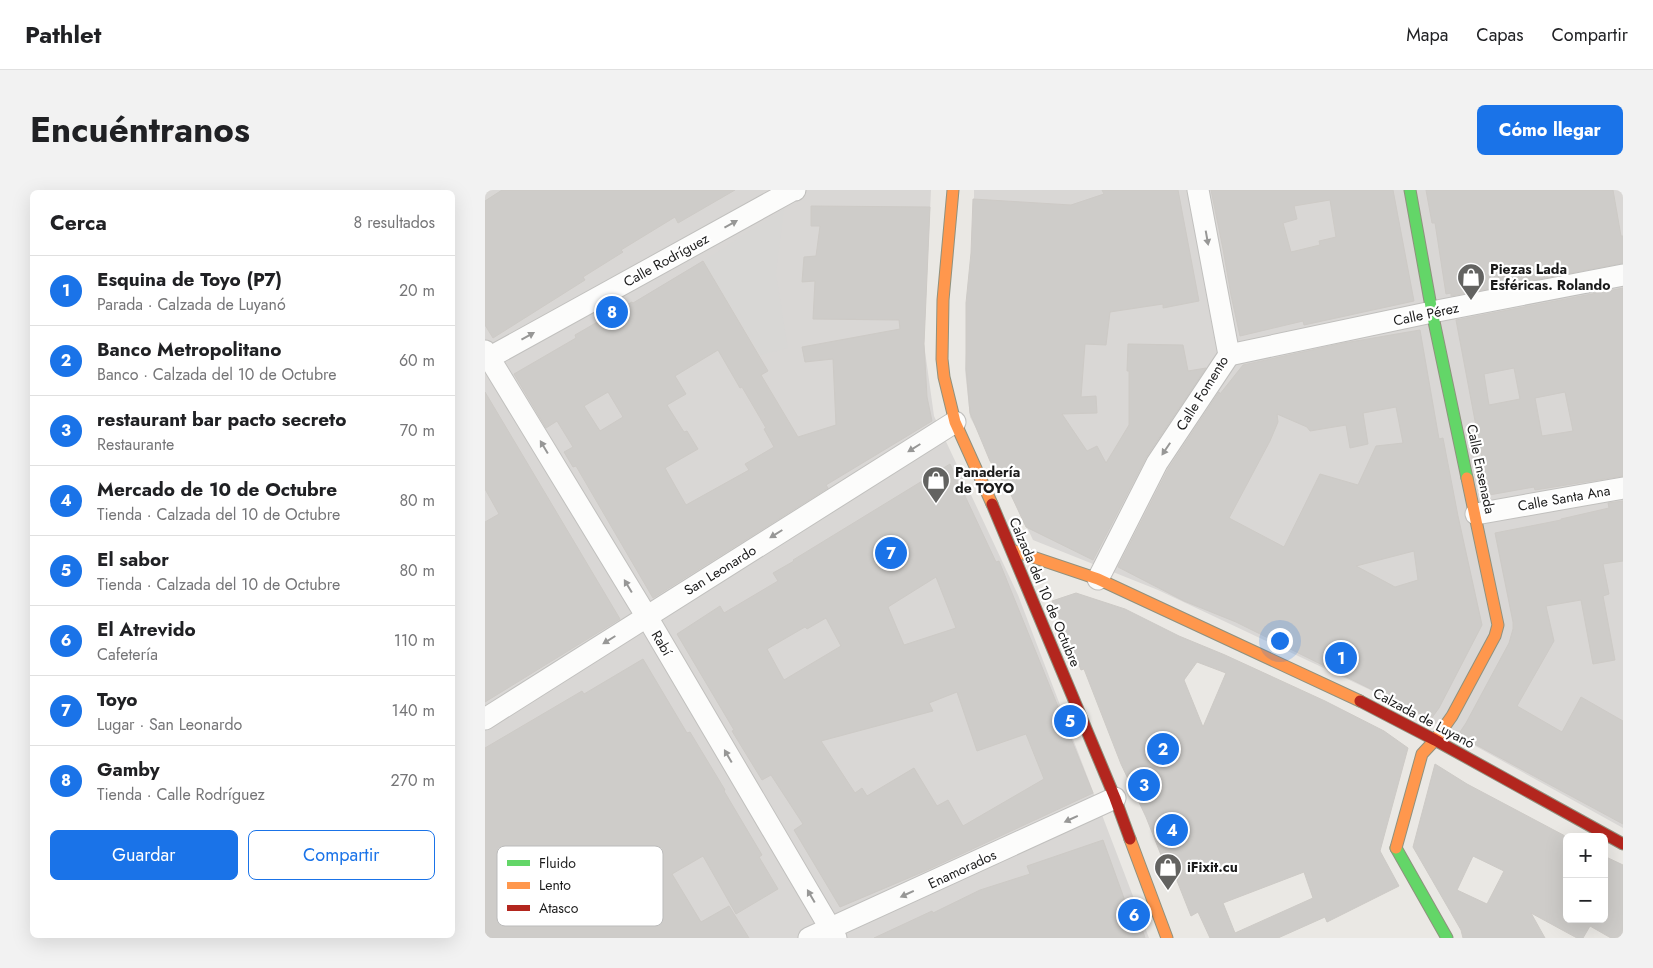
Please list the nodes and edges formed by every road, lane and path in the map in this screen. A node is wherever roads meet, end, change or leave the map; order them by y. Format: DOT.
graph roads {
  1 [pos="795,190"];
  2 [pos="953,190"];
  3 [pos="1198,190"];
  4 [pos="1410,190"];
  5 [pos="1623,274"];
  6 [pos="1432,312"];
  7 [pos="1229,355"];
  8 [pos="486,356"];
  9 [pos="955,422"];
  10 [pos="1623,488"];
  11 [pos="1475,514"];
  12 [pos="1012,550"];
  13 [pos="1098,578"];
  14 [pos="647,617"];
  15 [pos="485,719"];
  16 [pos="1435,740"];
  17 [pos="1115,798"];
  18 [pos="1623,844"];
  19 [pos="833,934"];
  20 [pos="809,938"];
  21 [pos="1167,938"];
  22 [pos="1447,938"];
  8 -- 1 [label="street, Calle Rodríguez, one-way"];
  2 -- 9 [label="main road, Calzada del 10 de Octubre"];
  3 -- 7 [label="street, Calle Fomento, one-way"];
  4 -- 6 [label="main road, Calle Ensenada"];
  5 -- 6 [label="street, Calle Pérez"];
  6 -- 7 [label="street, Calle Pérez"];
  6 -- 11 [label="main road, Calle Ensenada"];
  7 -- 13 [label="street, Calle Fomento, one-way"];
  14 -- 8 [label="street, Rabí, one-way"];
  9 -- 12 [label="main road, Calzada del 10 de Octubre"];
  9 -- 14 [label="street, San Leonardo, one-way"];
  10 -- 11 [label="street, Calle Santa Ana"];
  11 -- 16 [label="main road, Calle Ensenada"];
  12 -- 13 [label="main road, Calzada de Luyanó"];
  12 -- 17 [label="main road, Calzada del 10 de Octubre"];
  13 -- 16 [label="main road, Calzada de Luyanó"];
  14 -- 15 [label="street, San Leonardo, one-way"];
  19 -- 14 [label="street, Rabí, one-way"];
  16 -- 18 [label="main road, Calzada de Luyanó"];
  16 -- 22 [label="main road, Calle Ensenada"];
  17 -- 19 [label="street, Enamorados, one-way"];
  17 -- 21 [label="main road, Calzada del 10 de Octubre"];
  19 -- 20 [label="street, Enamorados"];
}
